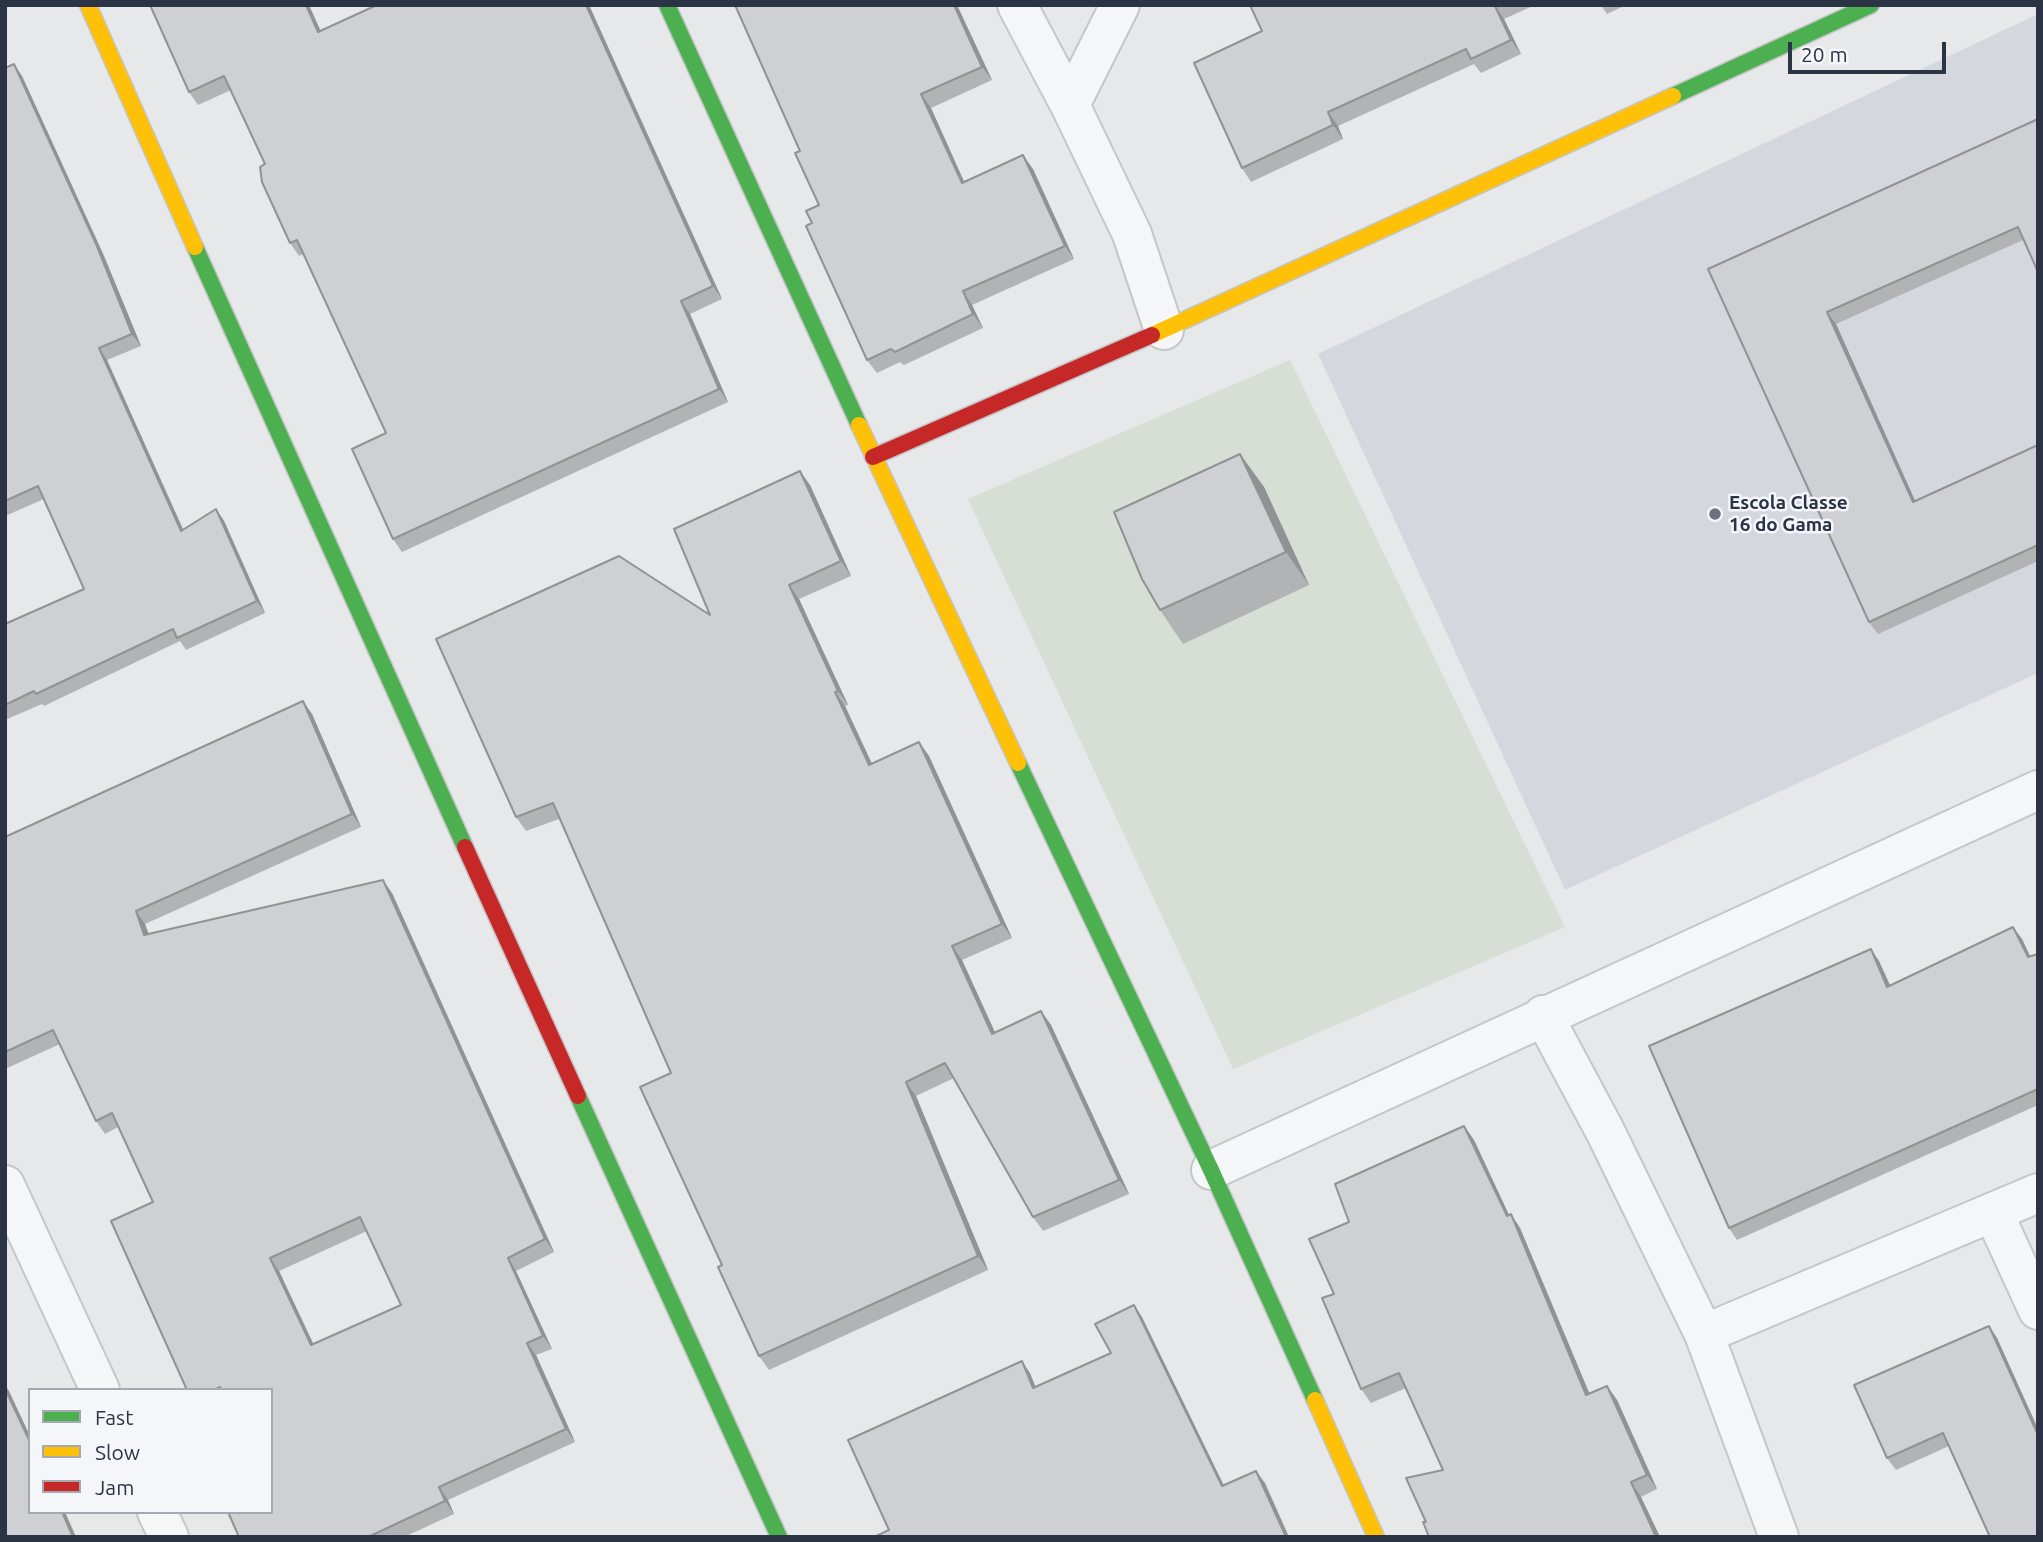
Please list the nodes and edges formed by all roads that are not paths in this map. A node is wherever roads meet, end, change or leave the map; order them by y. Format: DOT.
graph roads {
  1 [pos="88,5"];
  2 [pos="667,5"];
  3 [pos="1017,5"];
  4 [pos="1120,5"];
  5 [pos="1871,5"];
  6 [pos="1822,15"];
  7 [pos="1070,105"];
  8 [pos="1164,330"];
  9 [pos="873,457"];
  10 [pos="2038,790"];
  11 [pos="1543,1015"];
  12 [pos="1211,1170"];
  13 [pos="5,1185"];
  14 [pos="2038,1193"];
  15 [pos="1993,1212"];
  16 [pos="2038,1310"];
  17 [pos="1704,1334"];
  18 [pos="99,1388"];
  19 [pos="158,1514"];
  20 [pos="169,1537"];
  21 [pos="779,1537"];
  22 [pos="1376,1537"];
  23 [pos="1779,1537"];
  1 -- 21 [label="street"];
  2 -- 9 [label="street"];
  3 -- 7 [label="street"];
  4 -- 7 [label="street"];
  5 -- 6 [label="street"];
  6 -- 8 [label="street"];
  7 -- 8 [label="street"];
  8 -- 9 [label="street"];
  9 -- 12 [label="street"];
  10 -- 11 [label="street"];
  11 -- 12 [label="street"];
  11 -- 17 [label="street"];
  12 -- 22 [label="street"];
  13 -- 18 [label="street"];
  14 -- 15 [label="street"];
  15 -- 16 [label="street"];
  15 -- 17 [label="street"];
  17 -- 23 [label="street"];
  19 -- 20 [label="street"];
}
